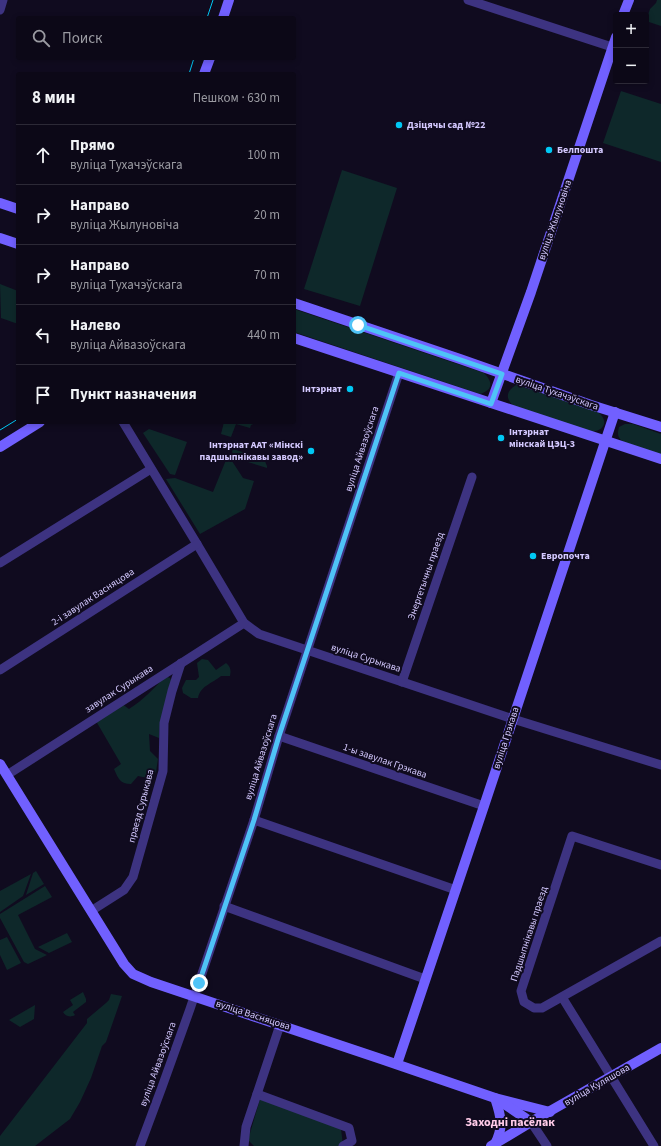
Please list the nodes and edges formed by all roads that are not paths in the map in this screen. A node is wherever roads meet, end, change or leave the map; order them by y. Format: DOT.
graph roads {
  1 [pos="3,0"];
  2 [pos="229,0"];
  3 [pos="468,0"];
  4 [pos="629,0"];
  5 [pos="0,10"];
  6 [pos="624,12"];
  7 [pos="224,16"];
  8 [pos="612,47"];
  9 [pos="209,60"];
  10 [pos="205,72"];
  11 [pos="0,203"];
  12 [pos="16,208"];
  13 [pos="0,238"];
  14 [pos="16,243"];
  15 [pos="296,304"];
  16 [pos="296,339"];
  17 [pos="399,373"];
  18 [pos="502,374"];
  19 [pos="491,404"];
  20 [pos="615,412"];
  21 [pos="37,424"];
  22 [pos="124,424"];
  23 [pos="661,428"];
  24 [pos="606,441"];
  25 [pos="0,447"];
  26 [pos="661,459"];
  27 [pos="151,469"];
  28 [pos="472,477"];
  29 [pos="197,544"];
  30 [pos="0,563"];
  31 [pos="244,623"];
  32 [pos="308,651"];
  33 [pos="181,663"];
  34 [pos="0,670"];
  35 [pos="402,682"];
  36 [pos="513,719"];
  37 [pos="279,736"];
  38 [pos="0,764"];
  39 [pos="661,765"];
  40 [pos="7,774"];
  41 [pos="484,806"];
  42 [pos="254,820"];
  43 [pos="661,865"];
  44 [pos="456,890"];
  45 [pos="224,906"];
  46 [pos="91,911"];
  47 [pos="661,941"];
  48 [pos="425,979"];
  49 [pos="194,996"];
  50 [pos="562,997"];
  51 [pos="280,1025"];
  52 [pos="661,1048"];
  53 [pos="397,1064"];
  54 [pos="611,1076"];
  55 [pos="257,1094"];
  56 [pos="495,1098"];
  57 [pos="550,1112"];
  58 [pos="530,1122"];
  59 [pos="493,1145"];
  60 [pos="140,1146"];
  61 [pos="244,1146"];
  62 [pos="343,1146"];
  63 [pos="547,1146"];
  64 [pos="654,1146"];
  1 -- 5 [label="street"];
  2 -- 7 [label="street"];
  3 -- 8 [label="street"];
  4 -- 6 [label="street"];
  8 -- 18 [label="street, вуліца Жылуновіча"];
  9 -- 10 [label="street"];
  11 -- 12 [label="street"];
  13 -- 14 [label="street"];
  15 -- 18 [label="street, вуліца Тухачэўскага"];
  16 -- 17 [label="street"];
  17 -- 19 [label="street"];
  17 -- 32 [label="street, вуліца Айвазоўскага"];
  18 -- 19 [label="street, вуліца Жылуновіча"];
  18 -- 20 [label="street, вуліца Тухачэўскага"];
  19 -- 24 [label="street"];
  20 -- 23 [label="street, вуліца Тухачэўскага"];
  20 -- 24 [label="street, вуліца Грэкава"];
  21 -- 25 [label="street"];
  22 -- 27 [label="street, вуліца Сурыкава"];
  24 -- 26 [label="street"];
  24 -- 36 [label="street, вуліца Грэкава"];
  27 -- 29 [label="street, вуліца Сурыкава"];
  27 -- 30 [label="street"];
  28 -- 35 [label="street, Энергетычны праезд"];
  29 -- 31 [label="street, вуліца Сурыкава"];
  29 -- 34 [label="street, 2-і завулак Васняцова"];
  31 -- 32 [label="street, вуліца Сурыкава"];
  31 -- 33 [label="street, завулак Сурыкава"];
  32 -- 35 [label="street, вуліца Сурыкава"];
  32 -- 37 [label="street, вуліца Айвазоўскага"];
  33 -- 40 [label="street, завулак Сурыкава"];
  33 -- 46 [label="street, праезд Сурыкава"];
  35 -- 36 [label="street, вуліца Сурыкава"];
  36 -- 39 [label="street, вуліца Сурыкава"];
  36 -- 41 [label="street, вуліца Грэкава"];
  37 -- 41 [label="street, 1-ы завулак Грэкава"];
  37 -- 42 [label="street, вуліца Айвазоўскага"];
  38 -- 40 [label="street, вуліца Васняцова"];
  40 -- 46 [label="street, вуліца Васняцова"];
  41 -- 44 [label="street, вуліца Грэкава"];
  42 -- 44 [label="street"];
  42 -- 45 [label="street, вуліца Айвазоўскага"];
  43 -- 50 [label="street, Падшыпнікавы праезд"];
  44 -- 48 [label="street, вуліца Грэкава"];
  45 -- 48 [label="street"];
  45 -- 49 [label="street, вуліца Айвазоўскага"];
  46 -- 49 [label="street, вуліца Васняцова"];
  47 -- 50 [label="street, Падшыпнікавы праезд"];
  48 -- 53 [label="street, вуліца Грэкава"];
  49 -- 51 [label="street, вуліца Васняцова"];
  49 -- 60 [label="street, вуліца Айвазоўскага"];
  50 -- 54 [label="street"];
  51 -- 53 [label="street, вуліца Васняцова"];
  51 -- 55 [label="street"];
  52 -- 54 [label="street, вуліца Куляшова"];
  53 -- 56 [label="street, вуліца Васняцова"];
  54 -- 57 [label="street, вуліца Куляшова"];
  54 -- 64 [label="street"];
  55 -- 61 [label="street"];
  55 -- 62 [label="street"];
  56 -- 57 [label="street, вуліца Васняцова"];
  56 -- 58 [label="street, вуліца Васняцова"];
  56 -- 59 [label="street"];
  57 -- 58 [label="street, вуліца Куляшова"];
  58 -- 59 [label="street, вуліца Куляшова"];
  58 -- 63 [label="street, вуліца Васняцова"];
}
